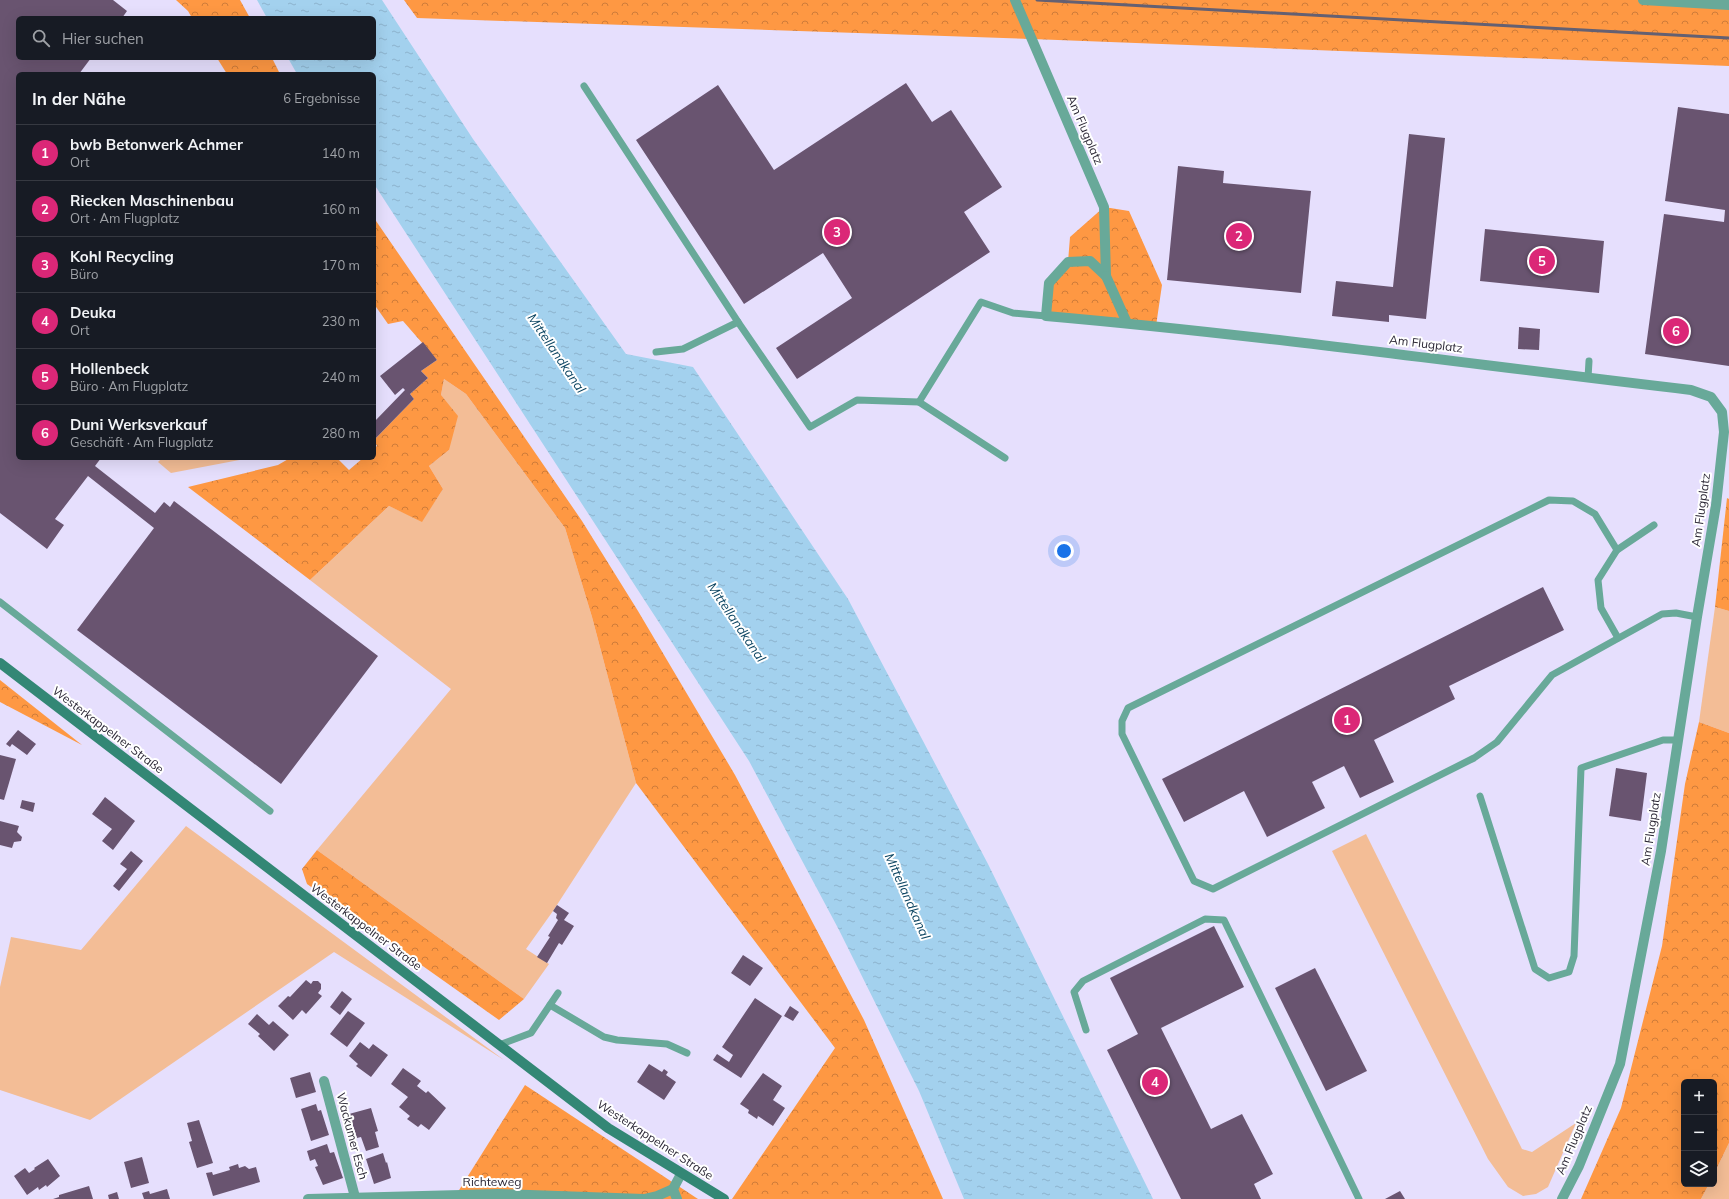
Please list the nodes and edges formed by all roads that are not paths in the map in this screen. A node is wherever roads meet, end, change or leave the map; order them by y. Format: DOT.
graph roads {
  1 [pos="1015,0"];
  2 [pos="1643,0"];
  3 [pos="1729,5"];
  4 [pos="584,86"];
  5 [pos="1106,276"];
  6 [pos="1046,316"];
  7 [pos="738,322"];
  8 [pos="1127,323"];
  9 [pos="656,352"];
  10 [pos="1589,361"];
  11 [pos="1588,378"];
  12 [pos="919,402"];
  13 [pos="1005,458"];
  14 [pos="1654,525"];
  15 [pos="1617,550"];
  16 [pos="0,602"];
  17 [pos="1697,617"];
  18 [pos="1618,638"];
  19 [pos="0,664"];
  20 [pos="1678,740"];
  21 [pos="1480,796"];
  22 [pos="270,811"];
  23 [pos="558,993"];
  24 [pos="550,1005"];
  25 [pos="1086,1030"];
  26 [pos="499,1045"];
  27 [pos="687,1053"];
  28 [pos="324,1081"];
  29 [pos="681,1174"];
  30 [pos="674,1189"];
  31 [pos="355,1197"];
  32 [pos="308,1199"];
  33 [pos="677,1199"];
  34 [pos="724,1199"];
  35 [pos="1359,1199"];
  36 [pos="1562,1199"];
  1 -- 5 [label="street, Am Flugplatz"];
  2 -- 3 [label="street"];
  4 -- 7 [label="lane"];
  5 -- 6 [label="street, Am Flugplatz"];
  5 -- 8 [label="street, Am Flugplatz"];
  6 -- 8 [label="street, Am Flugplatz"];
  6 -- 12 [label="lane"];
  7 -- 9 [label="lane"];
  7 -- 12 [label="lane"];
  8 -- 11 [label="street, Am Flugplatz"];
  10 -- 11 [label="lane"];
  11 -- 17 [label="street, Am Flugplatz"];
  12 -- 13 [label="lane"];
  14 -- 15 [label="lane"];
  15 -- 18 [label="lane"];
  15 -- 18 [label="lane"];
  16 -- 22 [label="lane"];
  17 -- 18 [label="lane"];
  17 -- 20 [label="street, Am Flugplatz"];
  19 -- 26 [label="main road, Westerkappelner Straße"];
  20 -- 21 [label="lane"];
  20 -- 36 [label="street, Am Flugplatz"];
  23 -- 24 [label="lane"];
  24 -- 26 [label="lane"];
  24 -- 27 [label="lane"];
  25 -- 35 [label="lane"];
  26 -- 29 [label="main road, Westerkappelner Straße"];
  28 -- 31 [label="street, Wackumer Esch"];
  29 -- 30 [label="street"];
  29 -- 34 [label="main road, Westerkappelner Straße"];
  30 -- 31 [label="street, Richteweg"];
  30 -- 33 [label="street"];
  31 -- 32 [label="street, Richteweg"];
}
